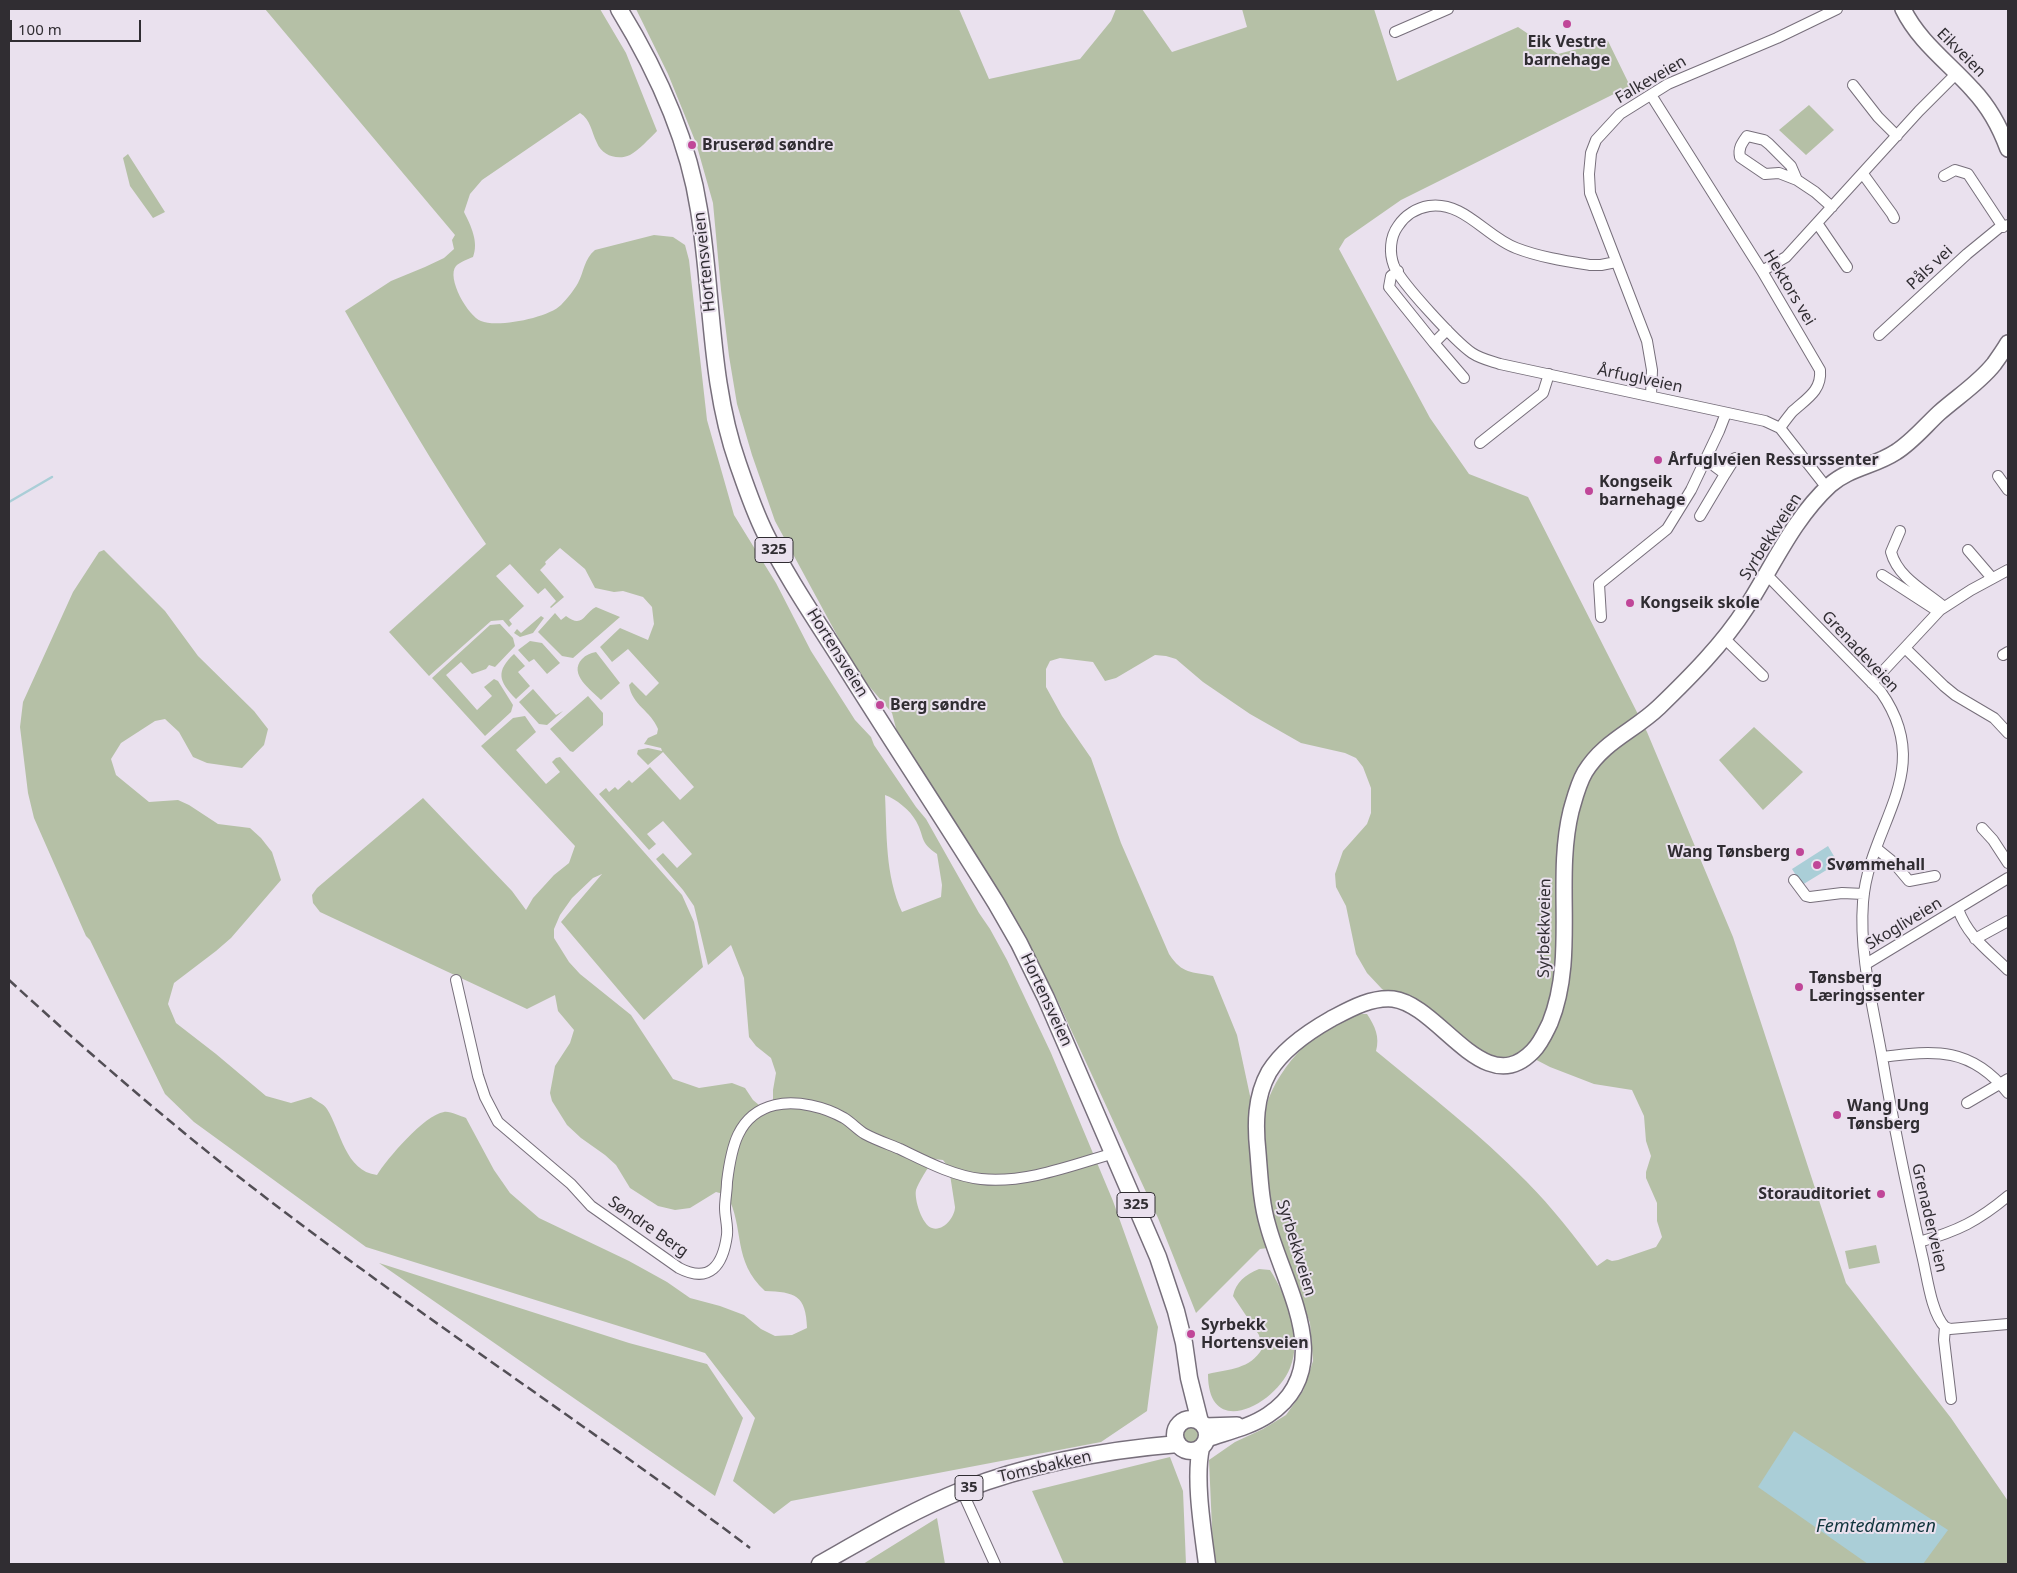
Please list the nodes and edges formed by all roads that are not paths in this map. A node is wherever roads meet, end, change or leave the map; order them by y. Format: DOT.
graph roads {
  1 [pos="619,9"];
  2 [pos="1448,9"];
  3 [pos="1837,9"];
  4 [pos="1903,9"];
  5 [pos="1395,32"];
  6 [pos="1957,73"];
  7 [pos="1853,85"];
  8 [pos="1651,95"];
  9 [pos="1897,136"];
  10 [pos="2008,149"];
  11 [pos="1863,174"];
  12 [pos="1944,176"];
  13 [pos="1797,180"];
  14 [pos="1832,207"];
  15 [pos="1894,218"];
  16 [pos="1817,224"];
  17 [pos="2006,226"];
  18 [pos="1616,262"];
  19 [pos="1848,267"];
  20 [pos="1762,271"];
  21 [pos="1398,272"];
  22 [pos="1447,330"];
  23 [pos="1879,335"];
  24 [pos="1434,343"];
  25 [pos="2008,343"];
  26 [pos="1549,374"];
  27 [pos="1464,378"];
  28 [pos="1651,396"];
  29 [pos="1726,413"];
  30 [pos="1780,428"];
  31 [pos="1480,443"];
  32 [pos="1735,458"];
  33 [pos="1705,459"];
  34 [pos="1725,474"];
  35 [pos="1998,476"];
  36 [pos="1827,488"];
  37 [pos="2008,490"];
  38 [pos="1700,516"];
  39 [pos="1900,531"];
  40 [pos="1968,550"];
  41 [pos="2008,570"];
  42 [pos="1766,574"];
  43 [pos="1882,575"];
  44 [pos="1992,578"];
  45 [pos="1942,609"];
  46 [pos="1601,617"];
  47 [pos="1724,638"];
  48 [pos="1905,648"];
  49 [pos="1763,676"];
  50 [pos="1872,683"];
  51 [pos="2008,733"];
  52 [pos="1982,828"];
  53 [pos="1877,849"];
  54 [pos="2008,863"];
  55 [pos="1935,876"];
  56 [pos="2008,878"];
  57 [pos="1794,880"];
  58 [pos="1864,894"];
  59 [pos="1958,909"];
  60 [pos="2008,921"];
  61 [pos="1974,939"];
  62 [pos="1866,964"];
  63 [pos="2008,970"];
  64 [pos="456,980"];
  65 [pos="1882,1057"];
  66 [pos="2004,1081"];
  67 [pos="2008,1093"];
  68 [pos="1967,1103"];
  69 [pos="1114,1153"];
  70 [pos="2008,1196"];
  71 [pos="1919,1242"];
  72 [pos="2008,1324"];
  73 [pos="1945,1327"];
  74 [pos="1951,1399"];
  75 [pos="1192,1435"];
  76 [pos="962,1491"];
  77 [pos="820,1564"];
  78 [pos="996,1564"];
  79 [pos="1199,1564"];
  80 [pos="1207,1564"];
  1 -- 69 [label="main road, Hortensveien / 325"];
  2 -- 5 [label="street"];
  3 -- 8 [label="street, Falkeveien"];
  4 -- 6 [label="main road, Eikveien"];
  6 -- 9 [label="street"];
  6 -- 10 [label="main road, Eikveien"];
  7 -- 9 [label="street"];
  8 -- 18 [label="street, Falkeveien"];
  8 -- 20 [label="street, Hektors vei"];
  9 -- 11 [label="street"];
  11 -- 14 [label="street"];
  11 -- 15 [label="street"];
  12 -- 17 [label="street, Påls vei"];
  13 -- 13 [label="street"];
  13 -- 14 [label="street"];
  14 -- 16 [label="street"];
  16 -- 19 [label="street"];
  16 -- 20 [label="street"];
  17 -- 23 [label="street, Påls vei"];
  18 -- 21 [label="street, Årfuglveien"];
  18 -- 28 [label="street, Falkeveien"];
  20 -- 30 [label="street, Hektors vei"];
  21 -- 22 [label="street, Årfuglveien"];
  21 -- 24 [label="street"];
  22 -- 24 [label="street"];
  22 -- 26 [label="street, Årfuglveien"];
  24 -- 27 [label="street"];
  25 -- 36 [label="main road, Syrbekkveien"];
  26 -- 28 [label="street, Årfuglveien"];
  26 -- 31 [label="street"];
  28 -- 29 [label="street, Årfuglveien"];
  29 -- 30 [label="street, Årfuglveien"];
  29 -- 33 [label="street"];
  30 -- 36 [label="street"];
  32 -- 34 [label="street"];
  33 -- 34 [label="street"];
  33 -- 46 [label="street"];
  34 -- 38 [label="street"];
  35 -- 37 [label="street"];
  36 -- 42 [label="main road, Syrbekkveien"];
  39 -- 45 [label="street"];
  40 -- 44 [label="street"];
  41 -- 44 [label="street"];
  42 -- 47 [label="main road, Syrbekkveien"];
  42 -- 50 [label="street, Grenadeveien"];
  43 -- 45 [label="street"];
  44 -- 45 [label="street"];
  45 -- 48 [label="street"];
  47 -- 49 [label="street"];
  47 -- 75 [label="main road, Syrbekkveien"];
  48 -- 50 [label="street"];
  48 -- 51 [label="street"];
  50 -- 53 [label="street, Grenadeveien"];
  52 -- 54 [label="street"];
  53 -- 55 [label="street"];
  53 -- 58 [label="street, Grenadeveien"];
  56 -- 59 [label="street, Skogliveien"];
  57 -- 58 [label="street"];
  58 -- 62 [label="street, Grenadeveien"];
  59 -- 61 [label="street, Skogliveien"];
  59 -- 62 [label="street, Skogliveien"];
  60 -- 61 [label="street"];
  61 -- 63 [label="street, Skogliveien"];
  62 -- 65 [label="street, Grenadeveien"];
  64 -- 69 [label="street, Søndre Berg"];
  65 -- 66 [label="street"];
  65 -- 71 [label="street, Grenaderveien"];
  66 -- 67 [label="street"];
  66 -- 68 [label="street"];
  69 -- 75 [label="main road, Hortensveien / 325"];
  70 -- 71 [label="street"];
  71 -- 73 [label="street, Grenaderveien"];
  72 -- 73 [label="street"];
  73 -- 74 [label="street, Grenaderveien"];
  75 -- 76 [label="main road, Tomsbakken / 35"];
  75 -- 79 [label="main road, Hortensveien / 325"];
  75 -- 80 [label="main road, Hortensveien / 325"];
  76 -- 77 [label="main road, Tomsbakken / 35"];
  76 -- 78 [label="street"];
}
